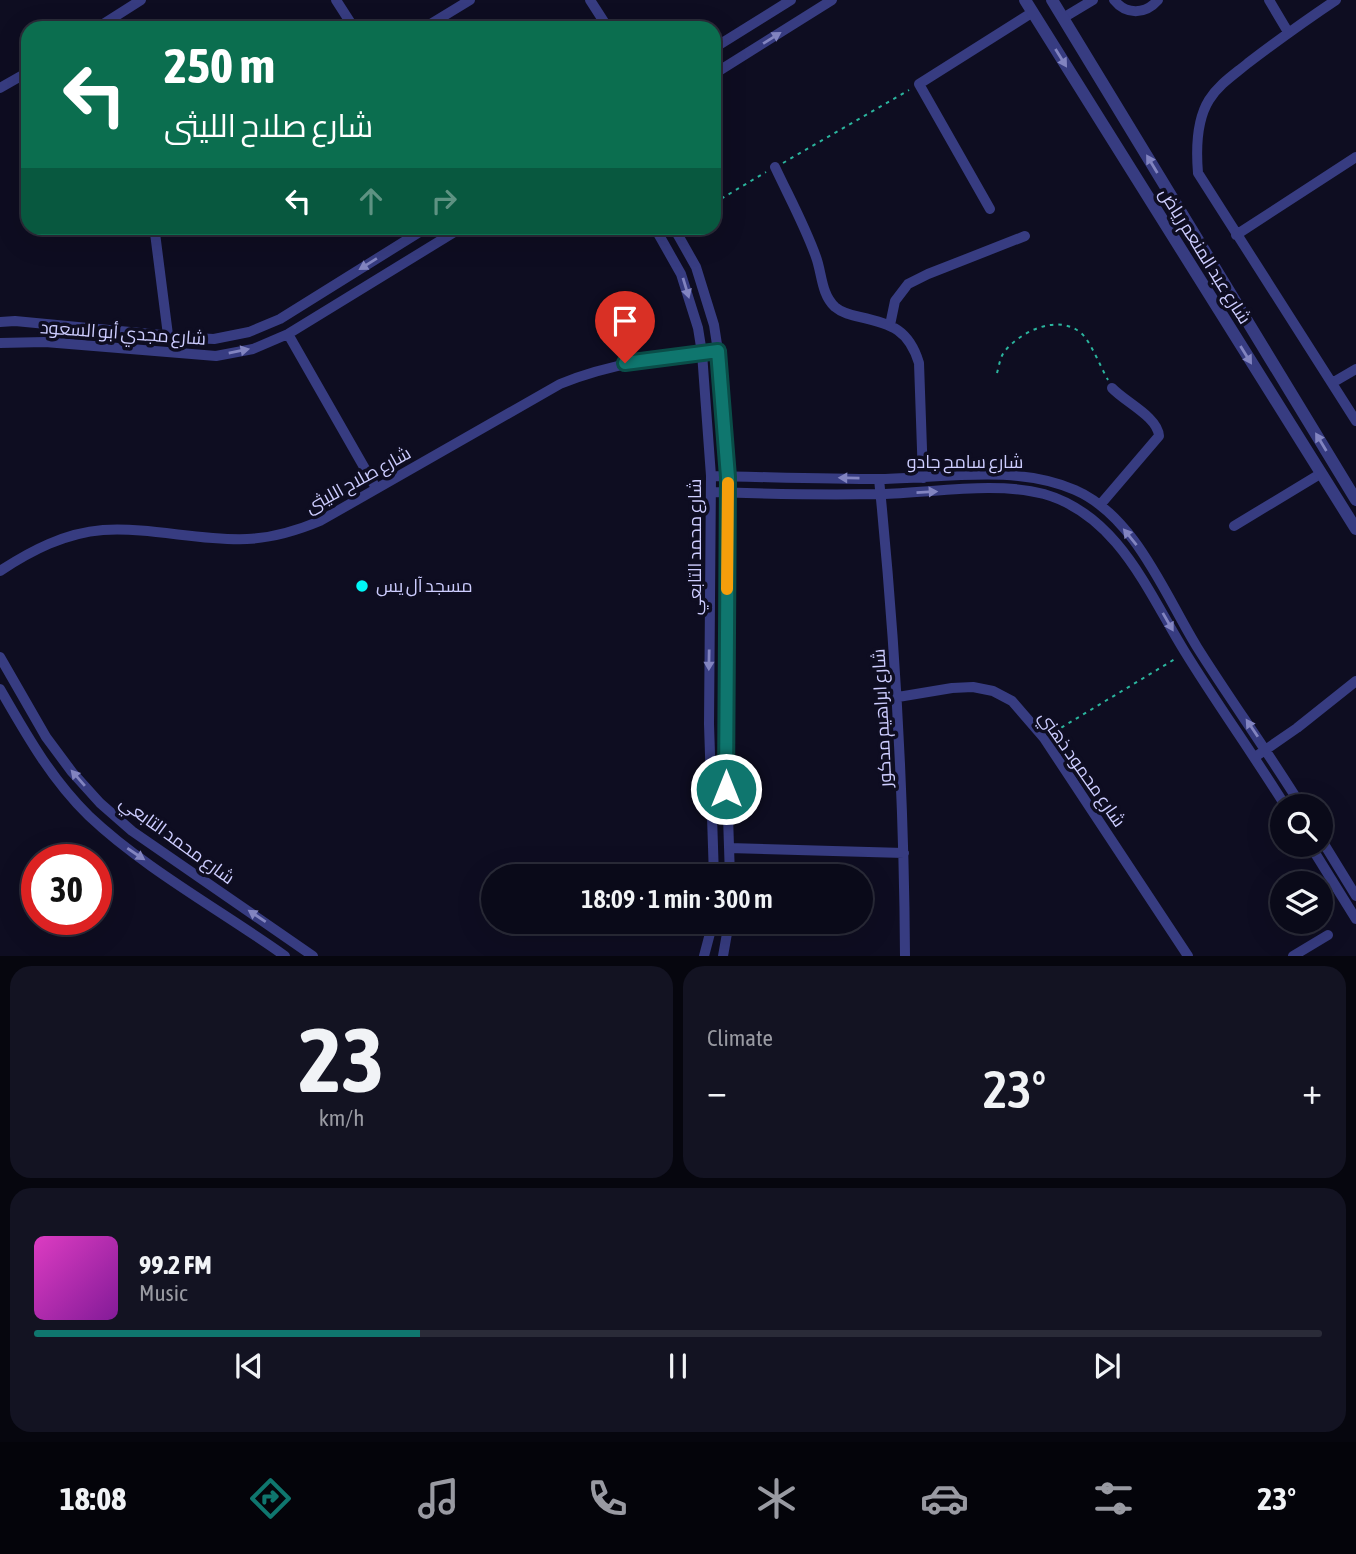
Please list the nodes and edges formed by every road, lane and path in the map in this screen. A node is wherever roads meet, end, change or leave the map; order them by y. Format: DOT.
graph roads {
  1 [pos="141,0"];
  2 [pos="337,0"];
  3 [pos="470,0"];
  4 [pos="590,0"];
  5 [pos="792,0"];
  6 [pos="832,0"];
  7 [pos="1025,0"];
  8 [pos="1052,0"];
  9 [pos="1093,0"];
  10 [pos="1114,0"];
  11 [pos="1158,0"];
  12 [pos="1269,0"];
  13 [pos="1336,0"];
  14 [pos="1033,12"];
  15 [pos="1063,18"];
  16 [pos="108,21"];
  17 [pos="350,21"];
  18 [pos="436,21"];
  19 [pos="604,21"];
  20 [pos="1288,32"];
  21 [pos="721,44"];
  22 [pos="721,70"];
  23 [pos="21,76"];
  24 [pos="919,84"];
  25 [pos="0,88"];
  26 [pos="1355,160"];
  27 [pos="775,167"];
  28 [pos="721,199"];
  29 [pos="990,209"];
  30 [pos="155,235"];
  31 [pos="415,235"];
  32 [pos="450,235"];
  33 [pos="659,235"];
  34 [pos="678,235"];
  35 [pos="1236,235"];
  36 [pos="1025,236"];
  37 [pos="0,322"];
  38 [pos="890,325"];
  39 [pos="288,334"];
  40 [pos="168,335"];
  41 [pos="0,343"];
  42 [pos="718,351"];
  43 [pos="702,353"];
  44 [pos="1356,369"];
  45 [pos="997,373"];
  46 [pos="1332,383"];
  47 [pos="1112,388"];
  48 [pos="1356,421"];
  49 [pos="1321,474"];
  50 [pos="711,476"];
  51 [pos="728,477"];
  52 [pos="923,478"];
  53 [pos="879,479"];
  54 [pos="376,488"];
  55 [pos="712,492"];
  56 [pos="728,492"];
  57 [pos="881,494"];
  58 [pos="1356,500"];
  59 [pos="1100,505"];
  60 [pos="1234,526"];
  61 [pos="1356,529"];
  62 [pos="0,571"];
  63 [pos="1185,652"];
  64 [pos="0,657"];
  65 [pos="1356,681"];
  66 [pos="0,689"];
  67 [pos="898,697"];
  68 [pos="1044,738"];
  69 [pos="1267,749"];
  70 [pos="1255,757"];
  71 [pos="709,789"];
  72 [pos="726,789"];
  73 [pos="1278,794"];
  74 [pos="1294,794"];
  75 [pos="729,848"];
  76 [pos="904,853"];
  77 [pos="1317,857"];
  78 [pos="1332,857"];
  79 [pos="712,864"];
  80 [pos="730,864"];
  81 [pos="1356,896"];
  82 [pos="1356,919"];
  83 [pos="710,934"];
  84 [pos="727,934"];
  85 [pos="1328,935"];
  86 [pos="285,956"];
  87 [pos="313,956"];
  88 [pos="704,956"];
  89 [pos="723,956"];
  90 [pos="905,956"];
  91 [pos="1188,956"];
  92 [pos="1293,956"];
  1 -- 16 [label="street"];
  2 -- 17 [label="street"];
  3 -- 18 [label="street"];
  4 -- 19 [label="street"];
  5 -- 21 [label="street"];
  22 -- 6 [label="street, one-way"];
  7 -- 14 [label="street, شارع عبد المنعم رياض"];
  8 -- 15 [label="street, شارع عبد المنعم رياض"];
  9 -- 15 [label="street"];
  10 -- 11 [label="street"];
  12 -- 20 [label="street"];
  13 -- 20 [label="street"];
  14 -- 24 [label="street"];
  14 -- 49 [label="street, شارع عبد المنعم رياض, one-way"];
  58 -- 15 [label="street, شارع عبد المنعم رياض, one-way"];
  20 -- 35 [label="street"];
  23 -- 25 [label="street"];
  24 -- 27 [label="path"];
  24 -- 29 [label="street"];
  26 -- 35 [label="street"];
  27 -- 28 [label="path"];
  27 -- 38 [label="street"];
  30 -- 40 [label="street"];
  31 -- 40 [label="street, شارع مجدي أبو السعود, one-way"];
  32 -- 39 [label="street, شارع مجدي أبو السعود"];
  33 -- 43 [label="street, شارع محمد التابعي, one-way"];
  34 -- 42 [label="street, شارع محمد التابعي"];
  35 -- 46 [label="street"];
  36 -- 38 [label="street"];
  37 -- 40 [label="street, شارع مجدي أبو السعود"];
  38 -- 52 [label="street"];
  41 -- 39 [label="street, شارع مجدي أبو السعود, one-way"];
  39 -- 54 [label="street"];
  42 -- 43 [label="street, شارع صلاح الليثى"];
  42 -- 51 [label="street, شارع محمد التابعي"];
  43 -- 50 [label="street, شارع محمد التابعي"];
  43 -- 54 [label="street, شارع صلاح الليثى"];
  44 -- 46 [label="street"];
  45 -- 47 [label="path"];
  46 -- 48 [label="street"];
  47 -- 59 [label="street"];
  49 -- 60 [label="street"];
  49 -- 61 [label="street, شارع عبد المنعم رياض"];
  50 -- 51 [label="street, شارع سامح جادو"];
  50 -- 55 [label="street, شارع محمد التابعي"];
  53 -- 51 [label="street, شارع سامح جادو, one-way"];
  51 -- 56 [label="street, شارع محمد التابعي"];
  52 -- 53 [label="street, شارع سامح جادو"];
  52 -- 59 [label="street, شارع سامح جادو"];
  53 -- 57 [label="street, شارع ابراهيم مدكور"];
  54 -- 62 [label="street, شارع صلاح الليثى"];
  55 -- 56 [label="street, شارع سامح جادو"];
  55 -- 71 [label="street, شارع محمد التابعي, one-way"];
  56 -- 57 [label="street, شارع سامح جادو"];
  56 -- 72 [label="street, شارع محمد التابعي"];
  57 -- 63 [label="street, شارع سامح جادو, one-way"];
  57 -- 67 [label="street, شارع ابراهيم مدكور"];
  69 -- 59 [label="street, شارع سامح جادو, one-way"];
  63 -- 68 [label="path"];
  63 -- 70 [label="street, شارع سامح جادو"];
  87 -- 64 [label="street, شارع محمد التابعي, one-way"];
  65 -- 69 [label="street"];
  66 -- 86 [label="street, شارع محمد التابعي, one-way"];
  67 -- 68 [label="street, شارع محمود ذهني"];
  67 -- 76 [label="street, شارع ابراهيم مدكور"];
  68 -- 91 [label="street, شارع محمود ذهني"];
  69 -- 70 [label="street"];
  69 -- 74 [label="street, شارع سامح جادو"];
  70 -- 73 [label="street, شارع سامح جادو"];
  71 -- 72 [label="street"];
  71 -- 79 [label="street, شارع محمد التابعي"];
  72 -- 75 [label="street, شارع محمد التابعي"];
  75 -- 76 [label="street"];
  75 -- 80 [label="street, شارع محمد التابعي"];
  76 -- 90 [label="street, شارع ابراهيم مدكور"];
  77 -- 82 [label="street"];
  78 -- 81 [label="street"];
  83 -- 88 [label="street"];
  84 -- 89 [label="street"];
  85 -- 92 [label="street"];
}
